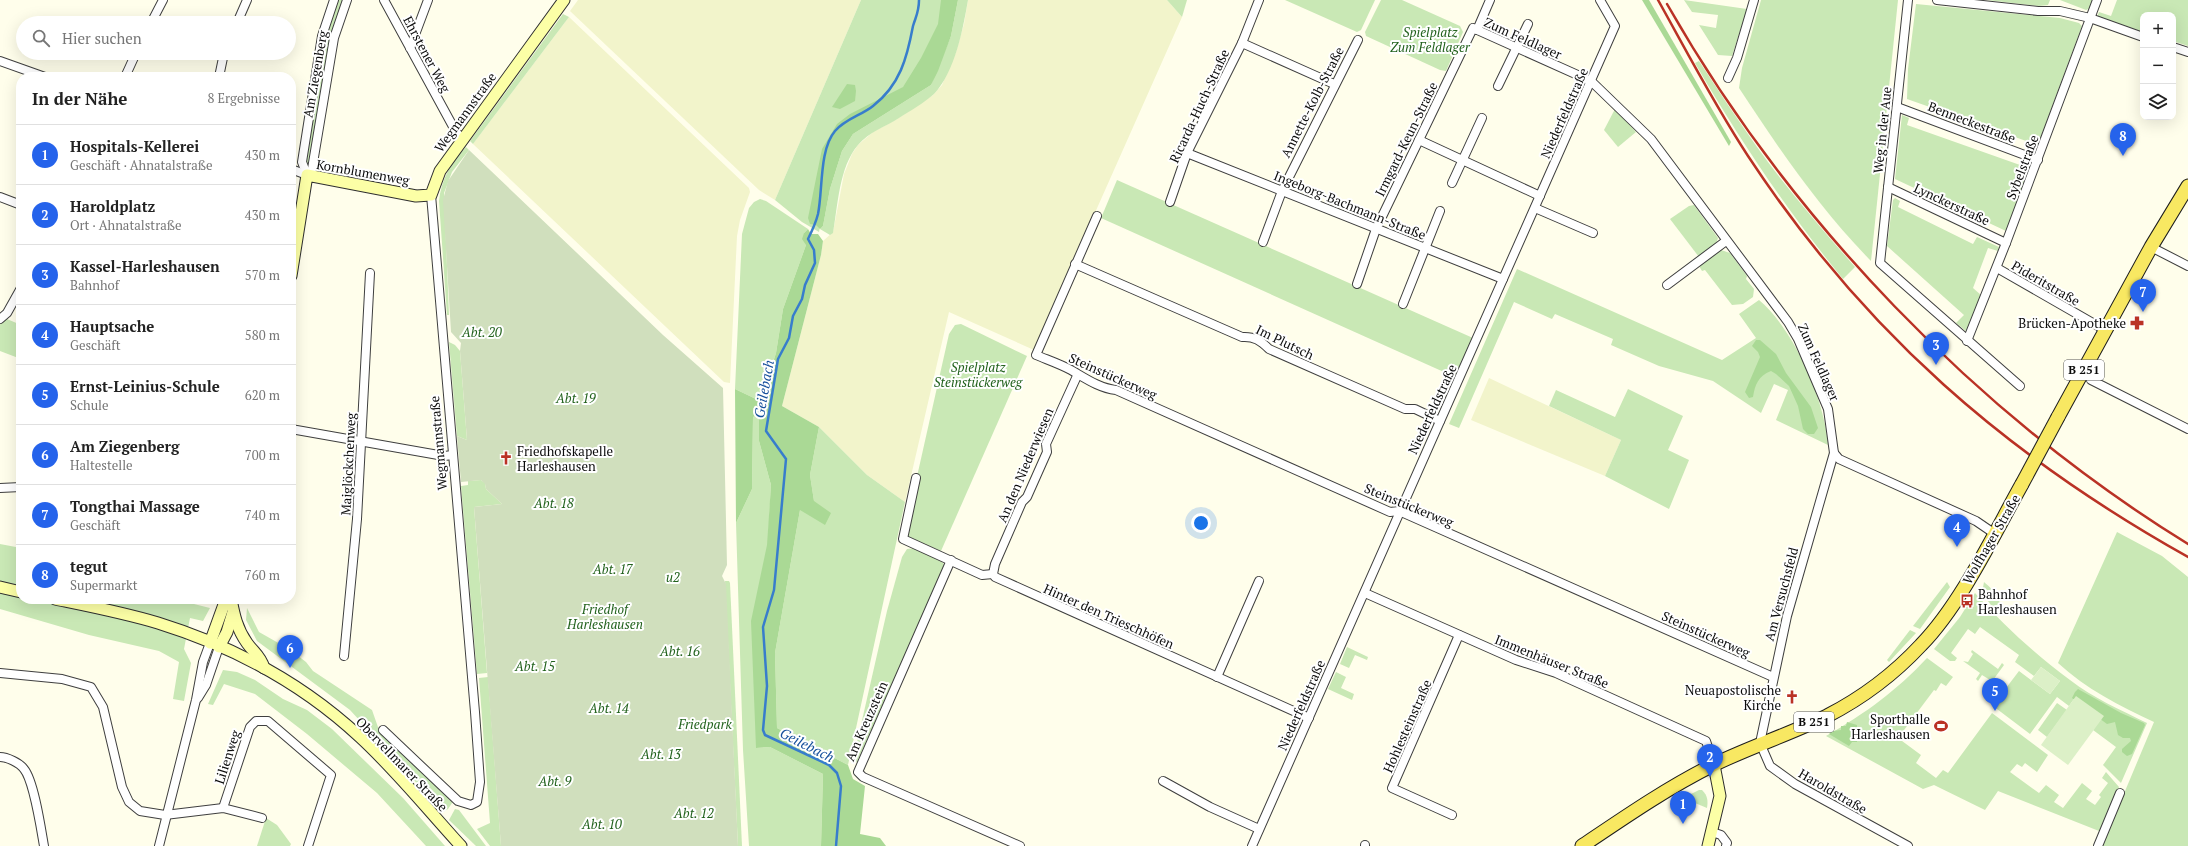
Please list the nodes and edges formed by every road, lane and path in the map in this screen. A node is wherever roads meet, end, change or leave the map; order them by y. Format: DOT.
graph roads {
  1 [pos="163,0"];
  2 [pos="247,0"];
  3 [pos="334,0"];
  4 [pos="346,0"];
  5 [pos="384,0"];
  6 [pos="428,0"];
  7 [pos="1259,0"];
  8 [pos="1490,0"];
  9 [pos="1600,0"];
  10 [pos="1754,0"];
  11 [pos="1908,0"];
  12 [pos="1937,0"];
  13 [pos="2097,0"];
  14 [pos="560,2"];
  15 [pos="155,16"];
  16 [pos="240,16"];
  17 [pos="2090,18"];
  18 [pos="1528,24"];
  19 [pos="1475,29"];
  20 [pos="2140,36"];
  21 [pos="1358,40"];
  22 [pos="1242,44"];
  23 [pos="410,48"];
  24 [pos="1517,48"];
  25 [pos="2176,48"];
  26 [pos="2188,52"];
  27 [pos="0,60"];
  28 [pos="132,60"];
  29 [pos="223,60"];
  30 [pos="32,72"];
  31 [pos="126,72"];
  32 [pos="220,72"];
  33 [pos="1728,78"];
  34 [pos="1591,81"];
  35 [pos="1334,84"];
  36 [pos="1498,86"];
  37 [pos="1897,107"];
  38 [pos="1482,118"];
  39 [pos="463,139"];
  40 [pos="1420,140"];
  41 [pos="1187,153"];
  42 [pos="1461,160"];
  43 [pos="2038,160"];
  44 [pos="296,171"];
  45 [pos="307,175"];
  46 [pos="1452,183"];
  47 [pos="2188,186"];
  48 [pos="1888,187"];
  49 [pos="1282,191"];
  50 [pos="430,195"];
  51 [pos="1540,196"];
  52 [pos="0,198"];
  53 [pos="1170,202"];
  54 [pos="16,203"];
  55 [pos="1534,208"];
  56 [pos="1440,211"];
  57 [pos="1097,216"];
  58 [pos="1376,229"];
  59 [pos="1593,234"];
  60 [pos="1726,241"];
  61 [pos="1263,242"];
  62 [pos="2006,243"];
  63 [pos="296,244"];
  64 [pos="2151,247"];
  65 [pos="1425,248"];
  66 [pos="1075,264"];
  67 [pos="2188,266"];
  68 [pos="1997,268"];
  69 [pos="370,272"];
  70 [pos="1503,279"];
  71 [pos="1357,284"];
  72 [pos="1666,285"];
  73 [pos="16,297"];
  74 [pos="1403,304"];
  75 [pos="0,319"];
  76 [pos="2105,330"];
  77 [pos="1967,341"];
  78 [pos="1077,376"];
  79 [pos="2091,380"];
  80 [pos="2020,386"];
  81 [pos="1440,420"];
  82 [pos="2188,429"];
  83 [pos="296,430"];
  84 [pos="361,442"];
  85 [pos="1834,453"];
  86 [pos="453,454"];
  87 [pos="916,478"];
  88 [pos="16,487"];
  89 [pos="0,488"];
  90 [pos="1399,511"];
  91 [pos="1995,534"];
  92 [pos="951,560"];
  93 [pos="993,574"];
  94 [pos="1259,581"];
  95 [pos="0,587"];
  96 [pos="16,591"];
  97 [pos="1365,593"];
  98 [pos="76,604"];
  99 [pos="225,604"];
  100 [pos="232,604"];
  101 [pos="233,612"];
  102 [pos="1459,636"];
  103 [pos="215,645"];
  104 [pos="344,656"];
  105 [pos="264,668"];
  106 [pos="0,673"];
  107 [pos="1217,677"];
  108 [pos="1773,677"];
  109 [pos="1309,718"];
  110 [pos="383,730"];
  111 [pos="1760,744"];
  112 [pos="0,757"];
  113 [pos="1714,765"];
  114 [pos="1163,781"];
  115 [pos="2120,793"];
  116 [pos="223,808"];
  117 [pos="165,815"];
  118 [pos="1452,815"];
  119 [pos="262,818"];
  120 [pos="1259,829"];
  121 [pos="1712,832"];
  122 [pos="44,846"];
  123 [pos="159,846"];
  124 [pos="308,846"];
  125 [pos="461,846"];
  126 [pos="1020,846"];
  127 [pos="1252,846"];
  128 [pos="1582,846"];
  129 [pos="1708,846"];
  130 [pos="1726,846"];
  131 [pos="1908,846"];
  132 [pos="2098,846"];
  1 -- 15 [label="street"];
  2 -- 16 [label="street"];
  3 -- 45 [label="street, Am Ziegenberg"];
  4 -- 45 [label="street, Am Ziegenberg"];
  5 -- 23 [label="street, Ehrstener Weg"];
  6 -- 23 [label="street"];
  7 -- 22 [label="street, Ricarda-Huch-Straße"];
  8 -- 19 [label="street, Irmgard-Keun-Straße"];
  9 -- 34 [label="street, Niederfeldstraße"];
  10 -- 33 [label="street"];
  11 -- 37 [label="street, Weg in der Aue"];
  12 -- 17 [label="street"];
  13 -- 17 [label="street, Sybelstraße"];
  14 -- 39 [label="street, Wegmannstraße"];
  17 -- 20 [label="street"];
  17 -- 43 [label="street, Sybelstraße"];
  18 -- 24 [label="street"];
  19 -- 24 [label="street, Zum Feldlager"];
  19 -- 40 [label="street, Irmgard-Keun-Straße"];
  21 -- 35 [label="street, Annette-Kolb-Straße"];
  22 -- 35 [label="street, Ricarda-Huch-Straße"];
  22 -- 41 [label="street, Ricarda-Huch-Straße"];
  23 -- 39 [label="street, Ehrstener Weg"];
  24 -- 34 [label="street, Zum Feldlager"];
  24 -- 36 [label="street"];
  25 -- 26 [label="street"];
  27 -- 30 [label="street"];
  28 -- 31 [label="street"];
  29 -- 32 [label="street"];
  34 -- 51 [label="street, Niederfeldstraße"];
  34 -- 60 [label="street, Zum Feldlager"];
  35 -- 49 [label="street, Annette-Kolb-Straße"];
  37 -- 43 [label="street, Benneckestraße"];
  37 -- 48 [label="street, Weg in der Aue"];
  38 -- 42 [label="street"];
  39 -- 50 [label="street, Wegmannstraße"];
  40 -- 42 [label="street"];
  40 -- 58 [label="street, Irmgard-Keun-Straße"];
  41 -- 49 [label="street, Ingeborg-Bachmann-Straße"];
  41 -- 53 [label="street, Ricarda-Huch-Straße"];
  42 -- 46 [label="street"];
  42 -- 51 [label="street"];
  43 -- 62 [label="street, Sybelstraße"];
  44 -- 45 [label="street, Kornblumenweg"];
  45 -- 50 [label="street, Kornblumenweg"];
  45 -- 63 [label="street, Am Ziegenberg"];
  47 -- 64 [label="main road, Wolfhager Straße / B 251"];
  48 -- 62 [label="street, Lynckerstraße"];
  48 -- 77 [label="street, Weg in der Aue"];
  49 -- 58 [label="street, Ingeborg-Bachmann-Straße"];
  49 -- 61 [label="street, Annette-Kolb-Straße"];
  50 -- 86 [label="street, Wegmannstraße"];
  51 -- 55 [label="street, Niederfeldstraße"];
  52 -- 54 [label="street"];
  55 -- 59 [label="street"];
  55 -- 70 [label="street, Niederfeldstraße"];
  56 -- 65 [label="street"];
  57 -- 66 [label="street"];
  58 -- 65 [label="street, Ingeborg-Bachmann-Straße"];
  58 -- 71 [label="street, Irmgard-Keun-Straße"];
  60 -- 72 [label="street"];
  60 -- 85 [label="street, Zum Feldlager"];
  62 -- 68 [label="street, Sybelstraße"];
  64 -- 67 [label="street"];
  64 -- 76 [label="main road, Wolfhager Straße / B 251"];
  65 -- 70 [label="street, Ingeborg-Bachmann-Straße"];
  65 -- 74 [label="street"];
  66 -- 78 [label="street, Steinstückerweg"];
  66 -- 81 [label="street, Im Plutsch"];
  68 -- 76 [label="street, Pideritstraße"];
  68 -- 77 [label="street, Sybelstraße"];
  69 -- 84 [label="street, Maiglöckchenweg"];
  70 -- 81 [label="street, Niederfeldstraße"];
  73 -- 75 [label="street"];
  76 -- 91 [label="main road, Wolfhager Straße / B 251, bridge"];
  77 -- 80 [label="street"];
  78 -- 90 [label="street, Steinstückerweg"];
  78 -- 93 [label="street, An den Niederwiesen"];
  79 -- 82 [label="street"];
  81 -- 90 [label="street, Niederfeldstraße"];
  83 -- 84 [label="street"];
  84 -- 86 [label="street"];
  84 -- 104 [label="street, Maiglöckchenweg"];
  85 -- 91 [label="street"];
  85 -- 108 [label="street, Am Versuchsfeld"];
  86 -- 110 [label="street, Wegmannstraße"];
  87 -- 92 [label="street, Hinter den Trieschhöfen"];
  88 -- 89 [label="street"];
  90 -- 97 [label="street, Niederfeldstraße"];
  90 -- 108 [label="street, Steinstückerweg"];
  91 -- 111 [label="main road, Wolfhager Straße / B 251"];
  92 -- 93 [label="street, Hinter den Trieschhöfen"];
  92 -- 126 [label="street, Am Kreuzstein"];
  93 -- 107 [label="street, Hinter den Trieschhöfen"];
  94 -- 107 [label="street"];
  95 -- 96 [label="street"];
  97 -- 102 [label="street, Immenhäuser Straße"];
  97 -- 109 [label="street, Niederfeldstraße"];
  98 -- 103 [label="street, Obervellmarer Straße"];
  99 -- 103 [label="street"];
  100 -- 101 [label="street"];
  101 -- 103 [label="street"];
  101 -- 105 [label="street"];
  102 -- 113 [label="street, Immenhäuser Straße"];
  102 -- 118 [label="street, Hohlesteinstraße"];
  103 -- 105 [label="street, Obervellmarer Straße"];
  103 -- 117 [label="street"];
  105 -- 125 [label="street, Obervellmarer Straße"];
  106 -- 117 [label="street"];
  107 -- 109 [label="street, Hinter den Trieschhöfen"];
  108 -- 111 [label="street, Am Versuchsfeld"];
  109 -- 120 [label="street, Niederfeldstraße"];
  111 -- 113 [label="main road, Wolfhager Straße / B 251"];
  111 -- 131 [label="street, Haroldstraße"];
  112 -- 122 [label="street"];
  113 -- 121 [label="street"];
  113 -- 128 [label="main road, Wolfhager Straße / B 251"];
  114 -- 120 [label="street"];
  115 -- 132 [label="street"];
  116 -- 117 [label="street"];
  116 -- 119 [label="street"];
  116 -- 124 [label="street, Lilienweg"];
  117 -- 123 [label="street"];
  120 -- 127 [label="street, Niederfeldstraße"];
  121 -- 129 [label="street"];
  121 -- 130 [label="street"];
}
